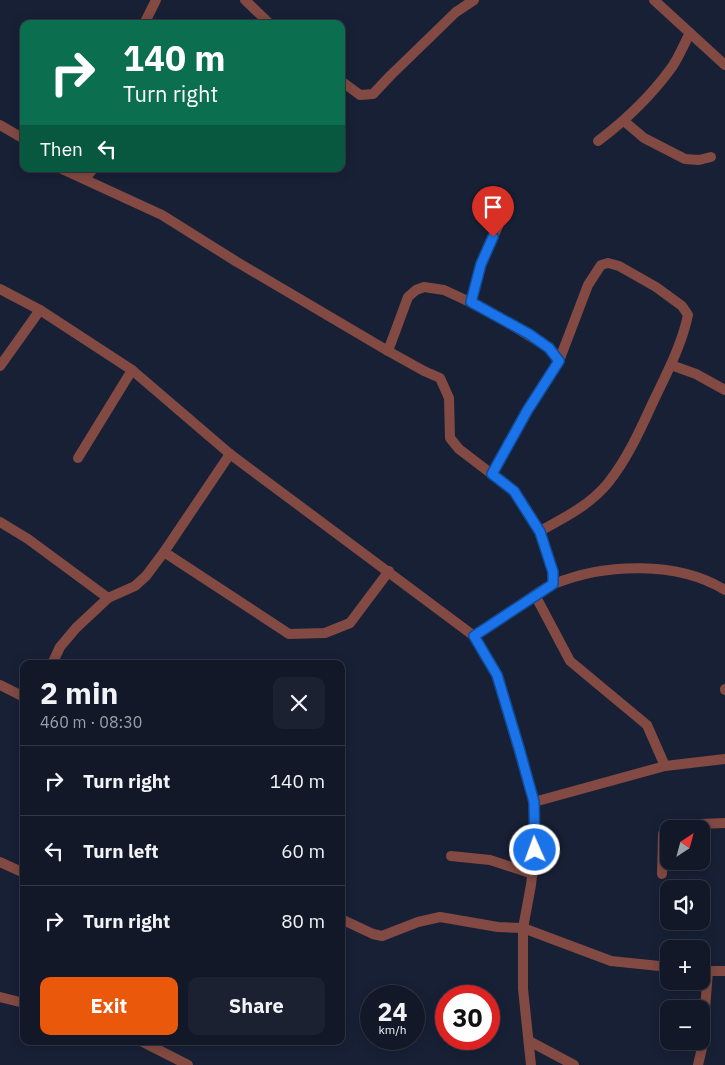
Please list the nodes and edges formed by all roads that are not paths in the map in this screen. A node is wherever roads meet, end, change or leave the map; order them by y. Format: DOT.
graph roads {
  1 [pos="156,0"];
  2 [pos="245,0"];
  3 [pos="474,0"];
  4 [pos="654,0"];
  5 [pos="146,20"];
  6 [pos="266,20"];
  7 [pos="690,33"];
  8 [pos="725,65"];
  9 [pos="345,85"];
  10 [pos="624,121"];
  11 [pos="0,126"];
  12 [pos="20,138"];
  13 [pos="598,141"];
  14 [pos="711,156"];
  15 [pos="69,172"];
  16 [pos="91,172"];
  17 [pos="85,179"];
  18 [pos="499,224"];
  19 [pos="0,289"];
  20 [pos="471,302"];
  21 [pos="40,310"];
  22 [pos="388,350"];
  23 [pos="559,361"];
  24 [pos="671,365"];
  25 [pos="0,366"];
  26 [pos="132,370"];
  27 [pos="725,390"];
  28 [pos="230,454"];
  29 [pos="78,458"];
  30 [pos="492,474"];
  31 [pos="0,522"];
  32 [pos="540,532"];
  33 [pos="164,552"];
  34 [pos="389,571"];
  35 [pos="553,584"];
  36 [pos="725,590"];
  37 [pos="535,595"];
  38 [pos="108,598"];
  39 [pos="474,636"];
  40 [pos="54,660"];
  41 [pos="0,684"];
  42 [pos="20,694"];
  43 [pos="725,759"];
  44 [pos="665,766"];
  45 [pos="534,802"];
  46 [pos="725,823"];
  47 [pos="451,856"];
  48 [pos="0,862"];
  49 [pos="20,871"];
  50 [pos="533,874"];
  51 [pos="662,874"];
  52 [pos="345,921"];
  53 [pos="523,928"];
  54 [pos="660,966"];
  55 [pos="710,971"];
  56 [pos="725,971"];
  57 [pos="704,990"];
  58 [pos="0,997"];
  59 [pos="20,1002"];
  60 [pos="529,1042"];
  61 [pos="149,1045"];
  62 [pos="188,1065"];
  63 [pos="531,1065"];
  64 [pos="574,1065"];
  65 [pos="698,1065"];
  1 -- 5 [label="street"];
  2 -- 6 [label="street"];
  3 -- 9 [label="street"];
  4 -- 7 [label="street"];
  7 -- 8 [label="street"];
  7 -- 10 [label="street"];
  10 -- 13 [label="street"];
  10 -- 14 [label="street"];
  11 -- 12 [label="street"];
  15 -- 17 [label="street"];
  16 -- 17 [label="street"];
  17 -- 22 [label="street"];
  18 -- 20 [label="street"];
  19 -- 21 [label="street"];
  20 -- 22 [label="street"];
  20 -- 23 [label="street"];
  21 -- 25 [label="street"];
  21 -- 26 [label="street"];
  22 -- 30 [label="street"];
  23 -- 24 [label="street"];
  23 -- 30 [label="street"];
  24 -- 27 [label="street"];
  24 -- 32 [label="street"];
  26 -- 28 [label="street"];
  26 -- 29 [label="street"];
  28 -- 33 [label="street"];
  28 -- 34 [label="street"];
  30 -- 32 [label="street"];
  31 -- 38 [label="street"];
  32 -- 35 [label="street"];
  33 -- 34 [label="street"];
  33 -- 38 [label="street"];
  34 -- 39 [label="street"];
  35 -- 36 [label="street"];
  35 -- 37 [label="street"];
  37 -- 39 [label="street"];
  37 -- 44 [label="street"];
  38 -- 40 [label="street"];
  39 -- 45 [label="street"];
  41 -- 42 [label="street"];
  43 -- 44 [label="street"];
  44 -- 45 [label="street"];
  45 -- 50 [label="street"];
  46 -- 51 [label="street"];
  47 -- 50 [label="street"];
  48 -- 49 [label="street"];
  50 -- 53 [label="street"];
  52 -- 53 [label="street"];
  53 -- 54 [label="street"];
  53 -- 60 [label="street"];
  55 -- 56 [label="street"];
  57 -- 65 [label="street"];
  58 -- 59 [label="street"];
  60 -- 63 [label="street"];
  60 -- 64 [label="street"];
  61 -- 62 [label="street"];
}
